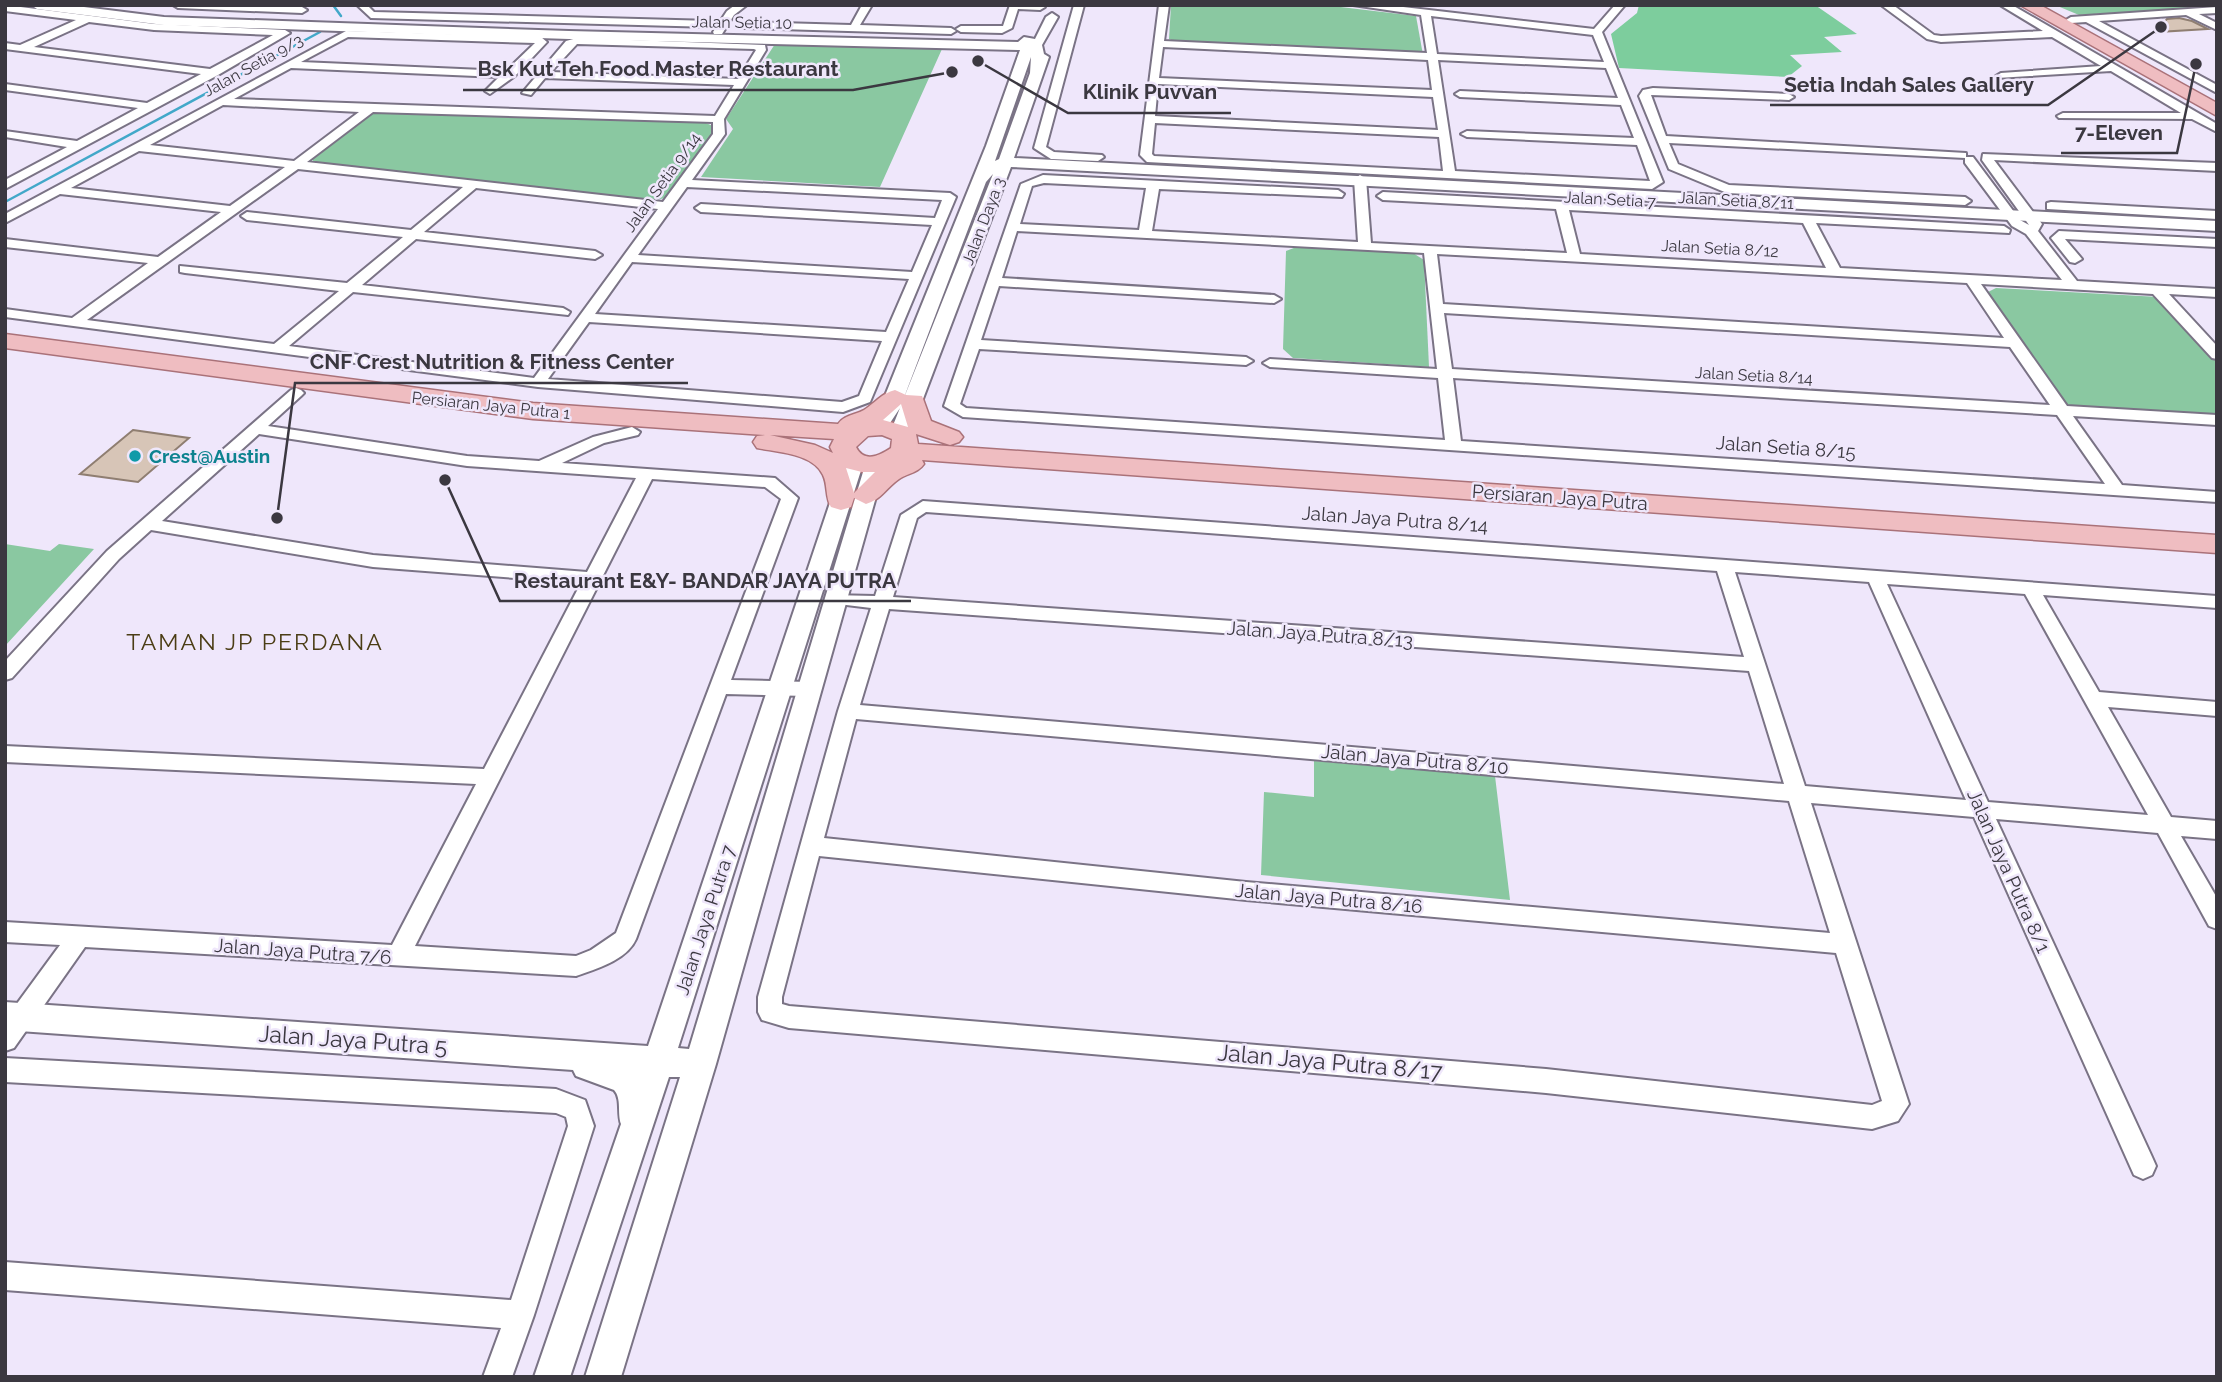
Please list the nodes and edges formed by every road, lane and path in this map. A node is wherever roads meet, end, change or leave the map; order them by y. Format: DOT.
graph roads {
  1 [pos="37,5"];
  2 [pos="96,5"];
  3 [pos="178,5"];
  4 [pos="362,5"];
  5 [pos="495,5"];
  6 [pos="743,5"];
  7 [pos="867,5"];
  8 [pos="1079,5"];
  9 [pos="1164,5"];
  10 [pos="1358,5"];
  11 [pos="1619,5"];
  12 [pos="1885,5"];
  13 [pos="2005,5"];
  14 [pos="2028,5"];
  15 [pos="2046,5"];
  16 [pos="1014,6"];
  17 [pos="1041,6"];
  18 [pos="5,8"];
  19 [pos="2217,10"];
  20 [pos="302,11"];
  21 [pos="1054,11"];
  22 [pos="2187,12"];
  23 [pos="1426,13"];
  24 [pos="88,19"];
  25 [pos="2080,19"];
  26 [pos="486,21"];
  27 [pos="745,25"];
  28 [pos="1034,25"];
  29 [pos="2217,27"];
  30 [pos="854,28"];
  31 [pos="660,31"];
  32 [pos="721,31"];
  33 [pos="1597,32"];
  34 [pos="2052,34"];
  35 [pos="567,36"];
  36 [pos="646,37"];
  37 [pos="802,41"];
  38 [pos="986,42"];
  39 [pos="1031,43"];
  40 [pos="1158,44"];
  41 [pos="5,46"];
  42 [pos="23,48"];
  43 [pos="5,56"];
  44 [pos="1433,57"];
  45 [pos="286,65"];
  46 [pos="1611,65"];
  47 [pos="2112,68"];
  48 [pos="1020,69"];
  49 [pos="1036,72"];
  50 [pos="214,73"];
  51 [pos="511,74"];
  52 [pos="541,75"];
  53 [pos="2001,76"];
  54 [pos="1153,81"];
  55 [pos="741,82"];
  56 [pos="5,88"];
  57 [pos="490,92"];
  58 [pos="1438,94"];
  59 [pos="1460,94"];
  60 [pos="1789,97"];
  61 [pos="1028,101"];
  62 [pos="220,102"];
  63 [pos="1054,102"];
  64 [pos="1625,102"];
  65 [pos="2211,102"];
  66 [pos="505,103"];
  67 [pos="151,107"];
  68 [pos="370,109"];
  69 [pos="490,113"];
  70 [pos="2063,116"];
  71 [pos="718,119"];
  72 [pos="1149,119"];
  73 [pos="2217,129"];
  74 [pos="5,134"];
  75 [pos="1444,134"];
  76 [pos="1467,134"];
  77 [pos="1014,138"];
  78 [pos="1664,139"];
  79 [pos="1640,142"];
  80 [pos="80,145"];
  81 [pos="993,146"];
  82 [pos="137,147"];
  83 [pos="1098,157"];
  84 [pos="1966,158"];
  85 [pos="1988,158"];
  86 [pos="297,164"];
  87 [pos="1002,164"];
  88 [pos="1045,166"];
  89 [pos="2217,167"];
  90 [pos="1450,175"];
  91 [pos="1360,182"];
  92 [pos="683,183"];
  93 [pos="474,184"];
  94 [pos="977,184"];
  95 [pos="5,185"];
  96 [pos="1153,185"];
  97 [pos="58,190"];
  98 [pos="994,194"];
  99 [pos="1338,194"];
  100 [pos="1383,196"];
  101 [pos="1965,201"];
  102 [pos="666,206"];
  103 [pos="2050,206"];
  104 [pos="1562,207"];
  105 [pos="701,208"];
  106 [pos="232,210"];
  107 [pos="2217,215"];
  108 [pos="247,216"];
  109 [pos="5,219"];
  110 [pos="2021,220"];
  111 [pos="1808,221"];
  112 [pos="941,222"];
  113 [pos="2217,226"];
  114 [pos="1012,227"];
  115 [pos="2217,233"];
  116 [pos="414,234"];
  117 [pos="1145,234"];
  118 [pos="5,243"];
  119 [pos="2217,243"];
  120 [pos="1365,246"];
  121 [pos="1430,249"];
  122 [pos="595,255"];
  123 [pos="1574,257"];
  124 [pos="628,258"];
  125 [pos="2075,260"];
  126 [pos="161,261"];
  127 [pos="185,269"];
  128 [pos="1835,272"];
  129 [pos="918,276"];
  130 [pos="1971,280"];
  131 [pos="994,282"];
  132 [pos="2073,285"];
  133 [pos="350,288"];
  134 [pos="2157,290"];
  135 [pos="2217,293"];
  136 [pos="1274,299"];
  137 [pos="1437,308"];
  138 [pos="563,312"];
  139 [pos="5,313"];
  140 [pos="585,318"];
  141 [pos="73,323"];
  142 [pos="892,337"];
  143 [pos="5,341"];
  144 [pos="2015,343"];
  145 [pos="973,344"];
  146 [pos="276,349"];
  147 [pos="5,355"];
  148 [pos="2217,355"];
  149 [pos="1246,361"];
  150 [pos="1270,363"];
  151 [pos="1444,374"];
  152 [pos="538,383"];
  153 [pos="296,393"];
  154 [pos="904,399"];
  155 [pos="2062,411"];
  156 [pos="2217,421"];
  157 [pos="255,429"];
  158 [pos="793,429"];
  159 [pos="632,432"];
  160 [pos="903,440"];
  161 [pos="765,442"];
  162 [pos="1452,444"];
  163 [pos="860,447"];
  164 [pos="964,448"];
  165 [pos="541,466"];
  166 [pos="646,474"];
  167 [pos="2117,490"];
  168 [pos="2217,497"];
  169 [pos="854,498"];
  170 [pos="147,524"];
  171 [pos="2217,529"];
  172 [pos="2217,544"];
  173 [pos="1724,564"];
  174 [pos="1875,576"];
  175 [pos="592,578"];
  176 [pos="2031,589"];
  177 [pos="836,599"];
  178 [pos="884,602"];
  179 [pos="2217,602"];
  180 [pos="1756,665"];
  181 [pos="5,673"];
  182 [pos="722,682"];
  183 [pos="781,684"];
  184 [pos="809,684"];
  185 [pos="2093,699"];
  186 [pos="2217,709"];
  187 [pos="848,711"];
  188 [pos="5,754"];
  189 [pos="490,777"];
  190 [pos="1798,795"];
  191 [pos="1982,811"];
  192 [pos="2165,826"];
  193 [pos="2217,830"];
  194 [pos="813,845"];
  195 [pos="2217,919"];
  196 [pos="5,932"];
  197 [pos="79,937"];
  198 [pos="1846,944"];
  199 [pos="398,957"];
  200 [pos="11,1025"];
  201 [pos="541,1052"];
  202 [pos="659,1060"];
  203 [pos="700,1064"];
  204 [pos="5,1070"];
  205 [pos="630,1148"];
  206 [pos="2143,1166"];
  207 [pos="5,1276"];
  208 [pos="520,1315"];
  209 [pos="497,1377"];
  210 [pos="552,1377"];
  211 [pos="603,1377"];
  1 -- 35 [label="street, Jalan Setia 10"];
  2 -- 20 [label="street, Jalan Setia 10"];
  3 -- 20 [label="street"];
  4 -- 26 [label="street"];
  5 -- 26 [label="street"];
  6 -- 32 [label="street"];
  7 -- 30 [label="street"];
  8 -- 63 [label="street"];
  9 -- 40 [label="street"];
  10 -- 23 [label="street"];
  11 -- 33 [label="street"];
  12 -- 34 [label="street"];
  13 -- 34 [label="street"];
  14 -- 65 [label="main road"];
  15 -- 25 [label="main road"];
  16 -- 17 [label="street"];
  16 -- 30 [label="street"];
  17 -- 28 [label="street, Jalan Daya 3"];
  18 -- 24 [label="street"];
  19 -- 22 [label="street"];
  20 -- 26 [label="street, Jalan Setia 10"];
  21 -- 39 [label="street"];
  21 -- 49 [label="street, Jalan Daya 3"];
  22 -- 25 [label="street"];
  22 -- 29 [label="street"];
  23 -- 33 [label="street"];
  23 -- 44 [label="street"];
  24 -- 42 [label="street"];
  24 -- 50 [label="street"];
  25 -- 65 [label="main road"];
  26 -- 31 [label="street, Jalan Setia 10"];
  26 -- 32 [label="street"];
  26 -- 35 [label="street"];
  27 -- 30 [label="street"];
  28 -- 38 [label="street"];
  28 -- 39 [label="street, Jalan Daya 3"];
  31 -- 32 [label="street, Jalan Setia 10"];
  31 -- 35 [label="street"];
  32 -- 36 [label="street"];
  32 -- 37 [label="street"];
  32 -- 38 [label="street, Jalan Setia 10"];
  33 -- 46 [label="street"];
  34 -- 47 [label="street"];
  35 -- 36 [label="street, Jalan Setia 10"];
  35 -- 52 [label="street"];
  35 -- 52 [label="street"];
  35 -- 55 [label="street, Jalan Setia 9/14"];
  35 -- 69 [label="street"];
  36 -- 37 [label="street, Jalan Setia 10"];
  37 -- 38 [label="street, Jalan Setia 10"];
  38 -- 39 [label="street, Jalan Setia 10"];
  38 -- 48 [label="street"];
  39 -- 48 [label="street, Jalan Daya 3"];
  39 -- 49 [label="street"];
  40 -- 44 [label="street"];
  40 -- 54 [label="street"];
  41 -- 42 [label="street"];
  42 -- 43 [label="street"];
  42 -- 50 [label="street"];
  44 -- 46 [label="street"];
  44 -- 58 [label="street"];
  45 -- 51 [label="street"];
  45 -- 51 [label="street, Jalan Setia 9/3"];
  45 -- 62 [label="street, Jalan Setia 9/3"];
  46 -- 64 [label="street"];
  47 -- 53 [label="street"];
  47 -- 65 [label="street"];
  48 -- 81 [label="street, Jalan Daya 3"];
  49 -- 61 [label="street, Jalan Daya 3"];
  50 -- 67 [label="street"];
  51 -- 57 [label="street"];
  52 -- 55 [label="street"];
  54 -- 58 [label="street"];
  54 -- 72 [label="street"];
  55 -- 71 [label="street, Jalan Setia 9/14"];
  56 -- 67 [label="street"];
  58 -- 75 [label="street"];
  59 -- 64 [label="street"];
  60 -- 78 [label="street"];
  61 -- 63 [label="street"];
  61 -- 77 [label="street, Jalan Daya 3"];
  62 -- 68 [label="street"];
  62 -- 82 [label="street, Jalan Setia 9/3"];
  63 -- 83 [label="street"];
  64 -- 79 [label="street"];
  65 -- 70 [label="street"];
  65 -- 73 [label="street"];
  66 -- 69 [label="street"];
  67 -- 80 [label="street"];
  68 -- 69 [label="street"];
  68 -- 86 [label="street"];
  69 -- 71 [label="street"];
  71 -- 92 [label="street, Jalan Setia 9/14"];
  72 -- 75 [label="street"];
  72 -- 90 [label="street"];
  74 -- 80 [label="street"];
  75 -- 90 [label="street"];
  76 -- 79 [label="street"];
  77 -- 87 [label="street, Jalan Daya 3"];
  77 -- 88 [label="street"];
  78 -- 84 [label="street"];
  78 -- 101 [label="street"];
  79 -- 90 [label="street"];
  80 -- 95 [label="street"];
  81 -- 87 [label="street"];
  81 -- 94 [label="street, Jalan Daya 3"];
  82 -- 86 [label="street"];
  82 -- 97 [label="street, Jalan Setia 9/3"];
  84 -- 85 [label="street"];
  84 -- 110 [label="street"];
  85 -- 89 [label="street"];
  85 -- 110 [label="street"];
  86 -- 93 [label="street"];
  86 -- 106 [label="street"];
  87 -- 88 [label="street, Jalan Setia 7"];
  87 -- 94 [label="street"];
  87 -- 98 [label="street, Jalan Daya 3"];
  88 -- 91 [label="street, Jalan Setia 7"];
  88 -- 98 [label="street"];
  91 -- 110 [label="street, Jalan Setia 7"];
  91 -- 120 [label="street"];
  92 -- 102 [label="street, Jalan Setia 9/14"];
  92 -- 112 [label="street"];
  93 -- 102 [label="street"];
  93 -- 116 [label="street"];
  94 -- 154 [label="street, Jalan Daya 3"];
  96 -- 99 [label="street"];
  96 -- 114 [label="street"];
  96 -- 117 [label="street"];
  97 -- 106 [label="street"];
  97 -- 109 [label="street, Jalan Setia 9/3"];
  98 -- 154 [label="street, Jalan Daya 3"];
  100 -- 104 [label="street, Jalan Setia 8/11"];
  102 -- 124 [label="street, Jalan Setia 9/14"];
  103 -- 107 [label="street"];
  104 -- 111 [label="street, Jalan Setia 8/11"];
  104 -- 123 [label="street"];
  105 -- 112 [label="street"];
  106 -- 126 [label="street"];
  108 -- 116 [label="street"];
  110 -- 111 [label="street, Jalan Setia 8/11"];
  110 -- 113 [label="street, Jalan Setia 7"];
  110 -- 115 [label="street, Jalan Setia 7"];
  110 -- 132 [label="street"];
  111 -- 128 [label="street"];
  112 -- 129 [label="street"];
  114 -- 117 [label="street, Jalan Setia 8/12"];
  114 -- 131 [label="street"];
  116 -- 122 [label="street"];
  116 -- 133 [label="street"];
  117 -- 120 [label="street, Jalan Setia 8/12"];
  118 -- 126 [label="street"];
  119 -- 125 [label="street"];
  120 -- 121 [label="street, Jalan Setia 8/12"];
  121 -- 123 [label="street, Jalan Setia 8/12"];
  121 -- 137 [label="street"];
  123 -- 128 [label="street, Jalan Setia 8/12"];
  124 -- 129 [label="street"];
  124 -- 140 [label="street, Jalan Setia 9/14"];
  126 -- 141 [label="street"];
  127 -- 133 [label="street"];
  128 -- 130 [label="street, Jalan Setia 8/12"];
  129 -- 142 [label="street"];
  130 -- 132 [label="street, Jalan Setia 8/12"];
  130 -- 144 [label="street"];
  131 -- 136 [label="street"];
  131 -- 145 [label="street"];
  132 -- 134 [label="street, Jalan Setia 8/12"];
  133 -- 138 [label="street"];
  133 -- 146 [label="street"];
  134 -- 135 [label="street, Jalan Setia 8/12"];
  134 -- 148 [label="street"];
  137 -- 144 [label="street"];
  137 -- 151 [label="street"];
  139 -- 141 [label="street"];
  140 -- 142 [label="street"];
  140 -- 152 [label="street, Jalan Setia 9/14"];
  141 -- 146 [label="street"];
  142 -- 152 [label="street"];
  143 -- 158 [label="main road, Persiaran Jaya Putra 1"];
  144 -- 155 [label="street"];
  145 -- 149 [label="street"];
  145 -- 162 [label="street, Jalan Setia 8/15"];
  146 -- 152 [label="street"];
  147 -- 153 [label="main road, Persiaran Jaya Putra 1"];
  150 -- 151 [label="street, Jalan Setia 8/14"];
  151 -- 155 [label="street, Jalan Setia 8/14"];
  151 -- 162 [label="street"];
  153 -- 157 [label="street"];
  153 -- 159 [label="main road, Persiaran Jaya Putra 1"];
  154 -- 158 [label="main road"];
  154 -- 160 [label="street, Jalan Daya 3"];
  154 -- 163 [label="street, Jalan Daya 3"];
  154 -- 164 [label="main road"];
  155 -- 156 [label="street, Jalan Setia 8/14"];
  155 -- 167 [label="street"];
  157 -- 165 [label="street"];
  157 -- 170 [label="street"];
  158 -- 163 [label="main road, Persiaran Jaya Putra 1"];
  159 -- 161 [label="main road, Persiaran Jaya Putra 1"];
  159 -- 165 [label="street"];
  160 -- 163 [label="main road, Persiaran Jaya Putra 1"];
  160 -- 163 [label="main road"];
  160 -- 164 [label="main road, Persiaran Jaya Putra"];
  161 -- 163 [label="main road, Persiaran Jaya Putra 1"];
  161 -- 169 [label="main road"];
  162 -- 167 [label="street, Jalan Setia 8/15"];
  163 -- 169 [label="street, Jalan Jaya Putra 7"];
  164 -- 169 [label="main road"];
  164 -- 171 [label="main road, Persiaran Jaya Putra"];
  164 -- 172 [label="main road, Persiaran Jaya Putra"];
  165 -- 166 [label="street"];
  166 -- 175 [label="street"];
  166 -- 182 [label="street"];
  167 -- 168 [label="street, Jalan Setia 8/15"];
  169 -- 177 [label="street, Jalan Jaya Putra 7"];
  169 -- 183 [label="street, Jalan Jaya Putra 7"];
  170 -- 175 [label="street"];
  170 -- 181 [label="street"];
  173 -- 174 [label="street, Jalan Jaya Putra 8/14"];
  173 -- 178 [label="street, Jalan Jaya Putra 8/14"];
  173 -- 180 [label="street"];
  174 -- 176 [label="street, Jalan Jaya Putra 8/14"];
  174 -- 191 [label="street, Jalan Jaya Putra 8/1"];
  175 -- 189 [label="street"];
  176 -- 179 [label="street, Jalan Jaya Putra 8/14"];
  176 -- 185 [label="street"];
  177 -- 178 [label="street"];
  177 -- 184 [label="street, Jalan Jaya Putra 7"];
  178 -- 180 [label="street, Jalan Jaya Putra 8/13"];
  178 -- 187 [label="street"];
  180 -- 190 [label="street"];
  182 -- 183 [label="street"];
  182 -- 199 [label="street, Jalan Jaya Putra 7/6"];
  183 -- 184 [label="street"];
  183 -- 202 [label="street, Jalan Jaya Putra 7"];
  184 -- 203 [label="street, Jalan Jaya Putra 7"];
  185 -- 186 [label="street"];
  185 -- 192 [label="street"];
  187 -- 190 [label="street, Jalan Jaya Putra 8/10"];
  187 -- 194 [label="street"];
  188 -- 189 [label="street"];
  189 -- 199 [label="street"];
  190 -- 191 [label="street, Jalan Jaya Putra 8/10"];
  190 -- 198 [label="street"];
  191 -- 192 [label="street, Jalan Jaya Putra 8/10"];
  191 -- 206 [label="street, Jalan Jaya Putra 8/1"];
  192 -- 193 [label="street, Jalan Jaya Putra 8/10"];
  192 -- 195 [label="street"];
  194 -- 198 [label="street, Jalan Jaya Putra 8/16"];
  194 -- 198 [label="street, Jalan Jaya Putra 8/17"];
  196 -- 197 [label="street, Jalan Jaya Putra 7/6"];
  197 -- 199 [label="street, Jalan Jaya Putra 7/6"];
  197 -- 200 [label="street"];
  200 -- 201 [label="street, Jalan Jaya Putra 5"];
  201 -- 202 [label="street, Jalan Jaya Putra 5"];
  201 -- 205 [label="street"];
  202 -- 203 [label="street, Jalan Jaya Putra 5"];
  202 -- 205 [label="street, Jalan Jaya Putra 7"];
  203 -- 211 [label="street, Jalan Jaya Putra 7"];
  204 -- 208 [label="street"];
  205 -- 210 [label="street, Jalan Jaya Putra 7"];
  207 -- 208 [label="street"];
  208 -- 209 [label="street"];
}
